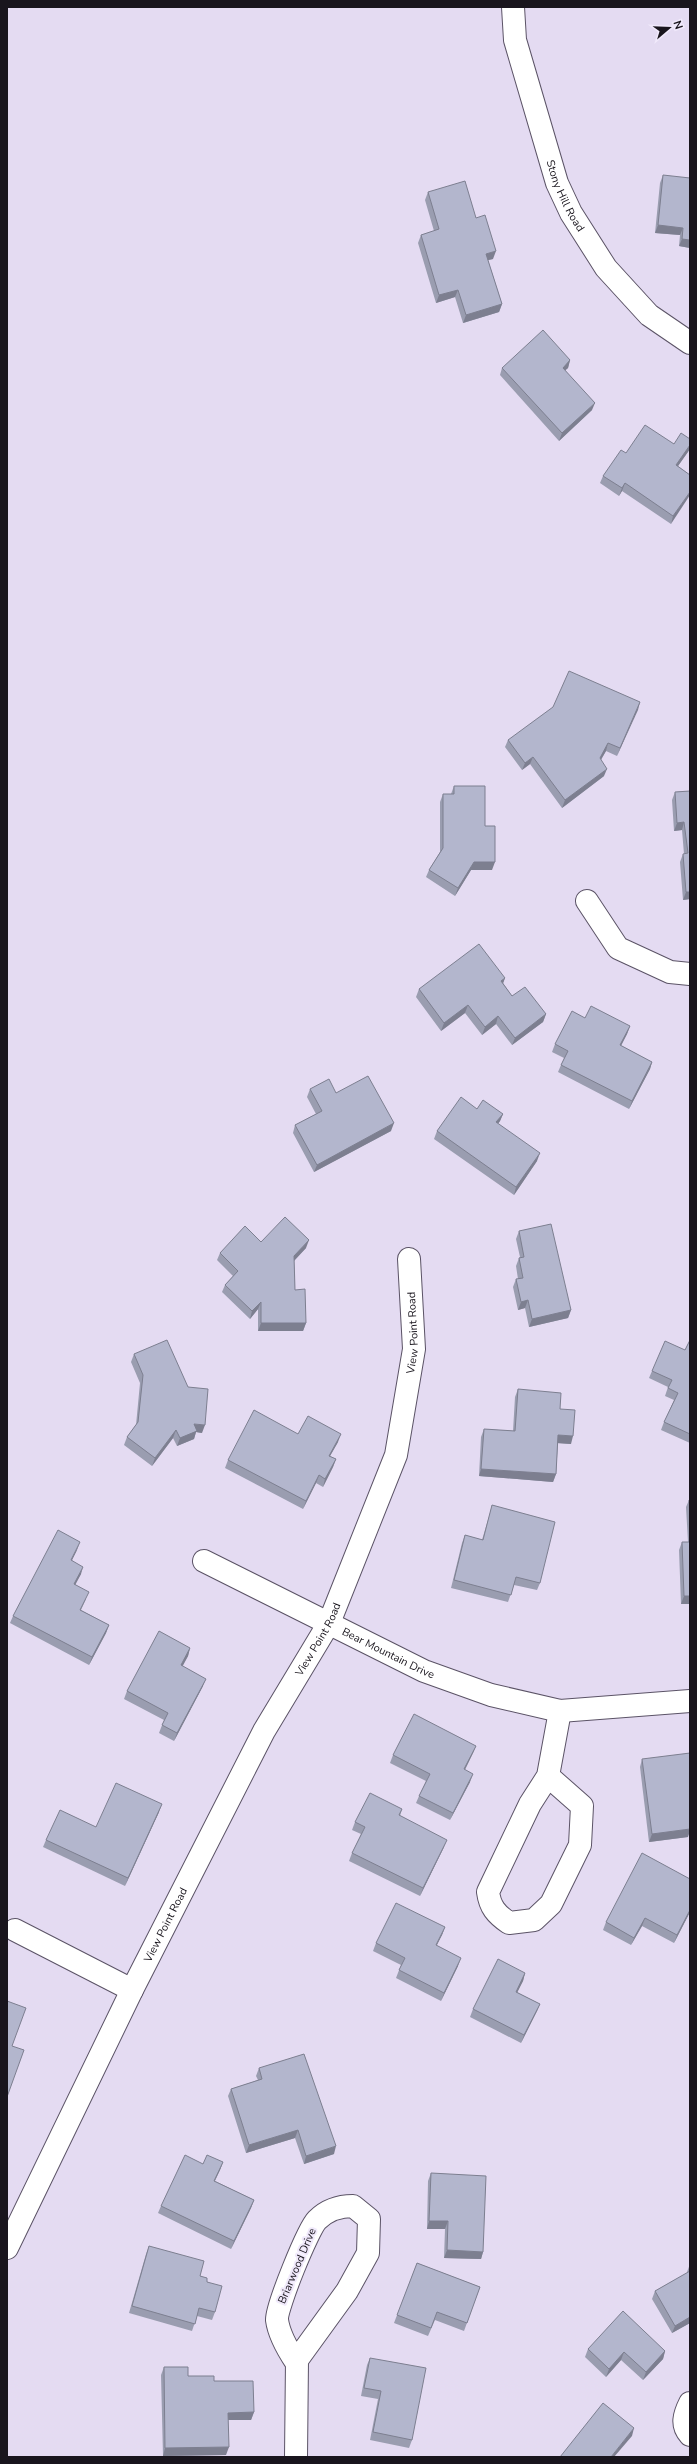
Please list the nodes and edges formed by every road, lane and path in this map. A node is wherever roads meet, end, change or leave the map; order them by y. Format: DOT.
graph roads {
  1 [pos="513,7"];
  2 [pos="690,343"];
  3 [pos="587,901"];
  4 [pos="690,974"];
  5 [pos="409,1259"];
  6 [pos="204,1561"];
  7 [pos="329,1623"];
  8 [pos="690,1701"];
  9 [pos="560,1711"];
  10 [pos="548,1776"];
  11 [pos="15,1930"];
  12 [pos="132,1990"];
  13 [pos="7,2248"];
  14 [pos="297,2360"];
  15 [pos="690,2403"];
  16 [pos="690,2435"];
  17 [pos="296,2457"];
  1 -- 2 [label="street, Stony Hill Road"];
  3 -- 4 [label="street"];
  5 -- 7 [label="street, View Point Road"];
  6 -- 7 [label="street, Bear Mountain Drive"];
  7 -- 9 [label="street, Bear Mountain Drive"];
  7 -- 12 [label="street, View Point Road"];
  8 -- 9 [label="street, Bear Mountain Drive"];
  9 -- 10 [label="street"];
  10 -- 10 [label="street"];
  11 -- 12 [label="street"];
  12 -- 13 [label="street, View Point Road"];
  14 -- 14 [label="street, Briarwood Drive"];
  14 -- 17 [label="street"];
  15 -- 16 [label="street"];
}
